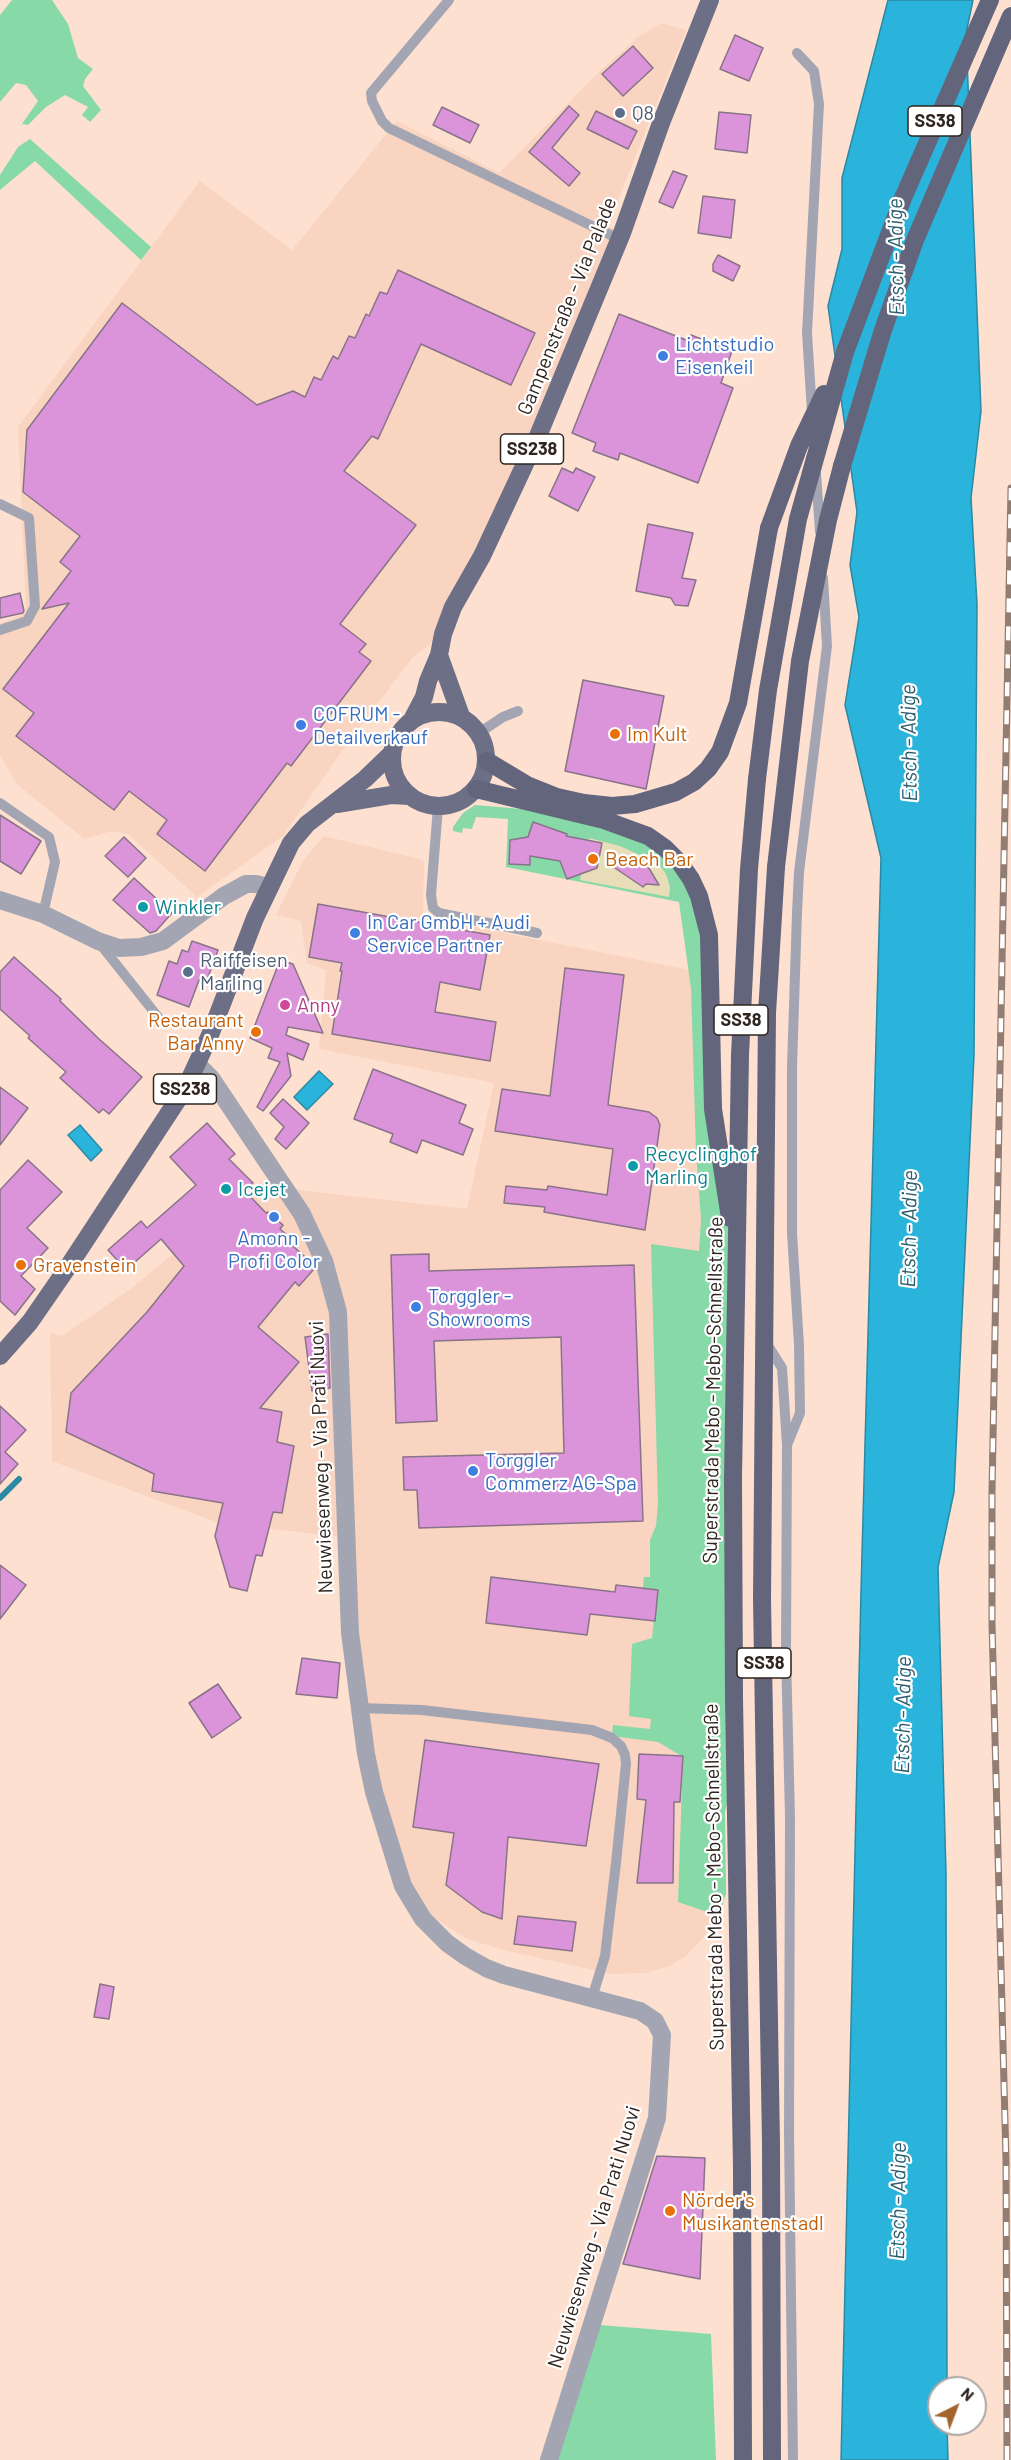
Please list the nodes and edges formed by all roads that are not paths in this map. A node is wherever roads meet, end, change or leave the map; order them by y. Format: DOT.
graph roads {
  1 [pos="448,0"];
  2 [pos="710,0"];
  3 [pos="990,0"];
  4 [pos="1011,16"];
  5 [pos="797,53"];
  6 [pos="620,239"];
  7 [pos="845,352"];
  8 [pos="0,504"];
  9 [pos="0,630"];
  10 [pos="439,655"];
  11 [pos="518,711"];
  12 [pos="461,716"];
  13 [pos="413,718"];
  14 [pos="479,733"];
  15 [pos="391,754"];
  16 [pos="487,761"];
  17 [pos="476,789"];
  18 [pos="409,796"];
  19 [pos="0,802"];
  20 [pos="333,805"];
  21 [pos="438,807"];
  22 [pos="269,887"];
  23 [pos="0,900"];
  24 [pos="43,914"];
  25 [pos="537,933"];
  26 [pos="98,941"];
  27 [pos="162,1022"];
  28 [pos="198,1065"];
  29 [pos="738,1261"];
  30 [pos="765,1341"];
  31 [pos="0,1356"];
  32 [pos="787,1445"];
  33 [pos="360,1708"];
  34 [pos="592,1998"];
  35 [pos="549,2460"];
  36 [pos="743,2460"];
  37 [pos="772,2460"];
  38 [pos="792,2460"];
  1 -- 6 [label="lane"];
  2 -- 6 [label="main road, Gampenstraße - Via Palade / SS238"];
  3 -- 7 [label="highway, Superstrada Mebo - Mebo-Schnellstraße / SS38"];
  4 -- 30 [label="highway, SS38, bridge"];
  5 -- 32 [label="lane"];
  6 -- 10 [label="main road, Gampenstraße - Via Palade / SS238"];
  7 -- 16 [label="highway, bridge"];
  7 -- 29 [label="highway, Superstrada Mebo - Mebo-Schnellstraße / SS38, bridge"];
  8 -- 9 [label="lane"];
  10 -- 12 [label="main road"];
  10 -- 13 [label="main road, Gampenstraße - Via Palade / SS238"];
  11 -- 14 [label="lane"];
  12 -- 13 [label="main road"];
  12 -- 14 [label="main road"];
  13 -- 15 [label="main road, SS238"];
  14 -- 16 [label="main road"];
  15 -- 18 [label="main road"];
  15 -- 20 [label="main road, SS238"];
  16 -- 17 [label="main road"];
  17 -- 21 [label="main road"];
  17 -- 29 [label="highway"];
  18 -- 20 [label="main road, SS238"];
  18 -- 21 [label="main road, SS238"];
  19 -- 24 [label="lane"];
  20 -- 22 [label="main road, SS238"];
  21 -- 25 [label="lane"];
  22 -- 26 [label="street"];
  22 -- 28 [label="main road, SS238"];
  23 -- 24 [label="street"];
  24 -- 26 [label="street"];
  26 -- 27 [label="lane"];
  28 -- 31 [label="main road, SS238"];
  28 -- 33 [label="street, Neuwiesenweg - Via Prati Nuovi"];
  29 -- 36 [label="highway, Superstrada Mebo - Mebo-Schnellstraße / SS38"];
  30 -- 32 [label="lane"];
  30 -- 37 [label="highway, SS38"];
  32 -- 38 [label="lane"];
  33 -- 34 [label="street, Neuwiesenweg - Via Prati Nuovi"];
  33 -- 34 [label="lane"];
  34 -- 35 [label="street, Neuwiesenweg - Via Prati Nuovi"];
}
